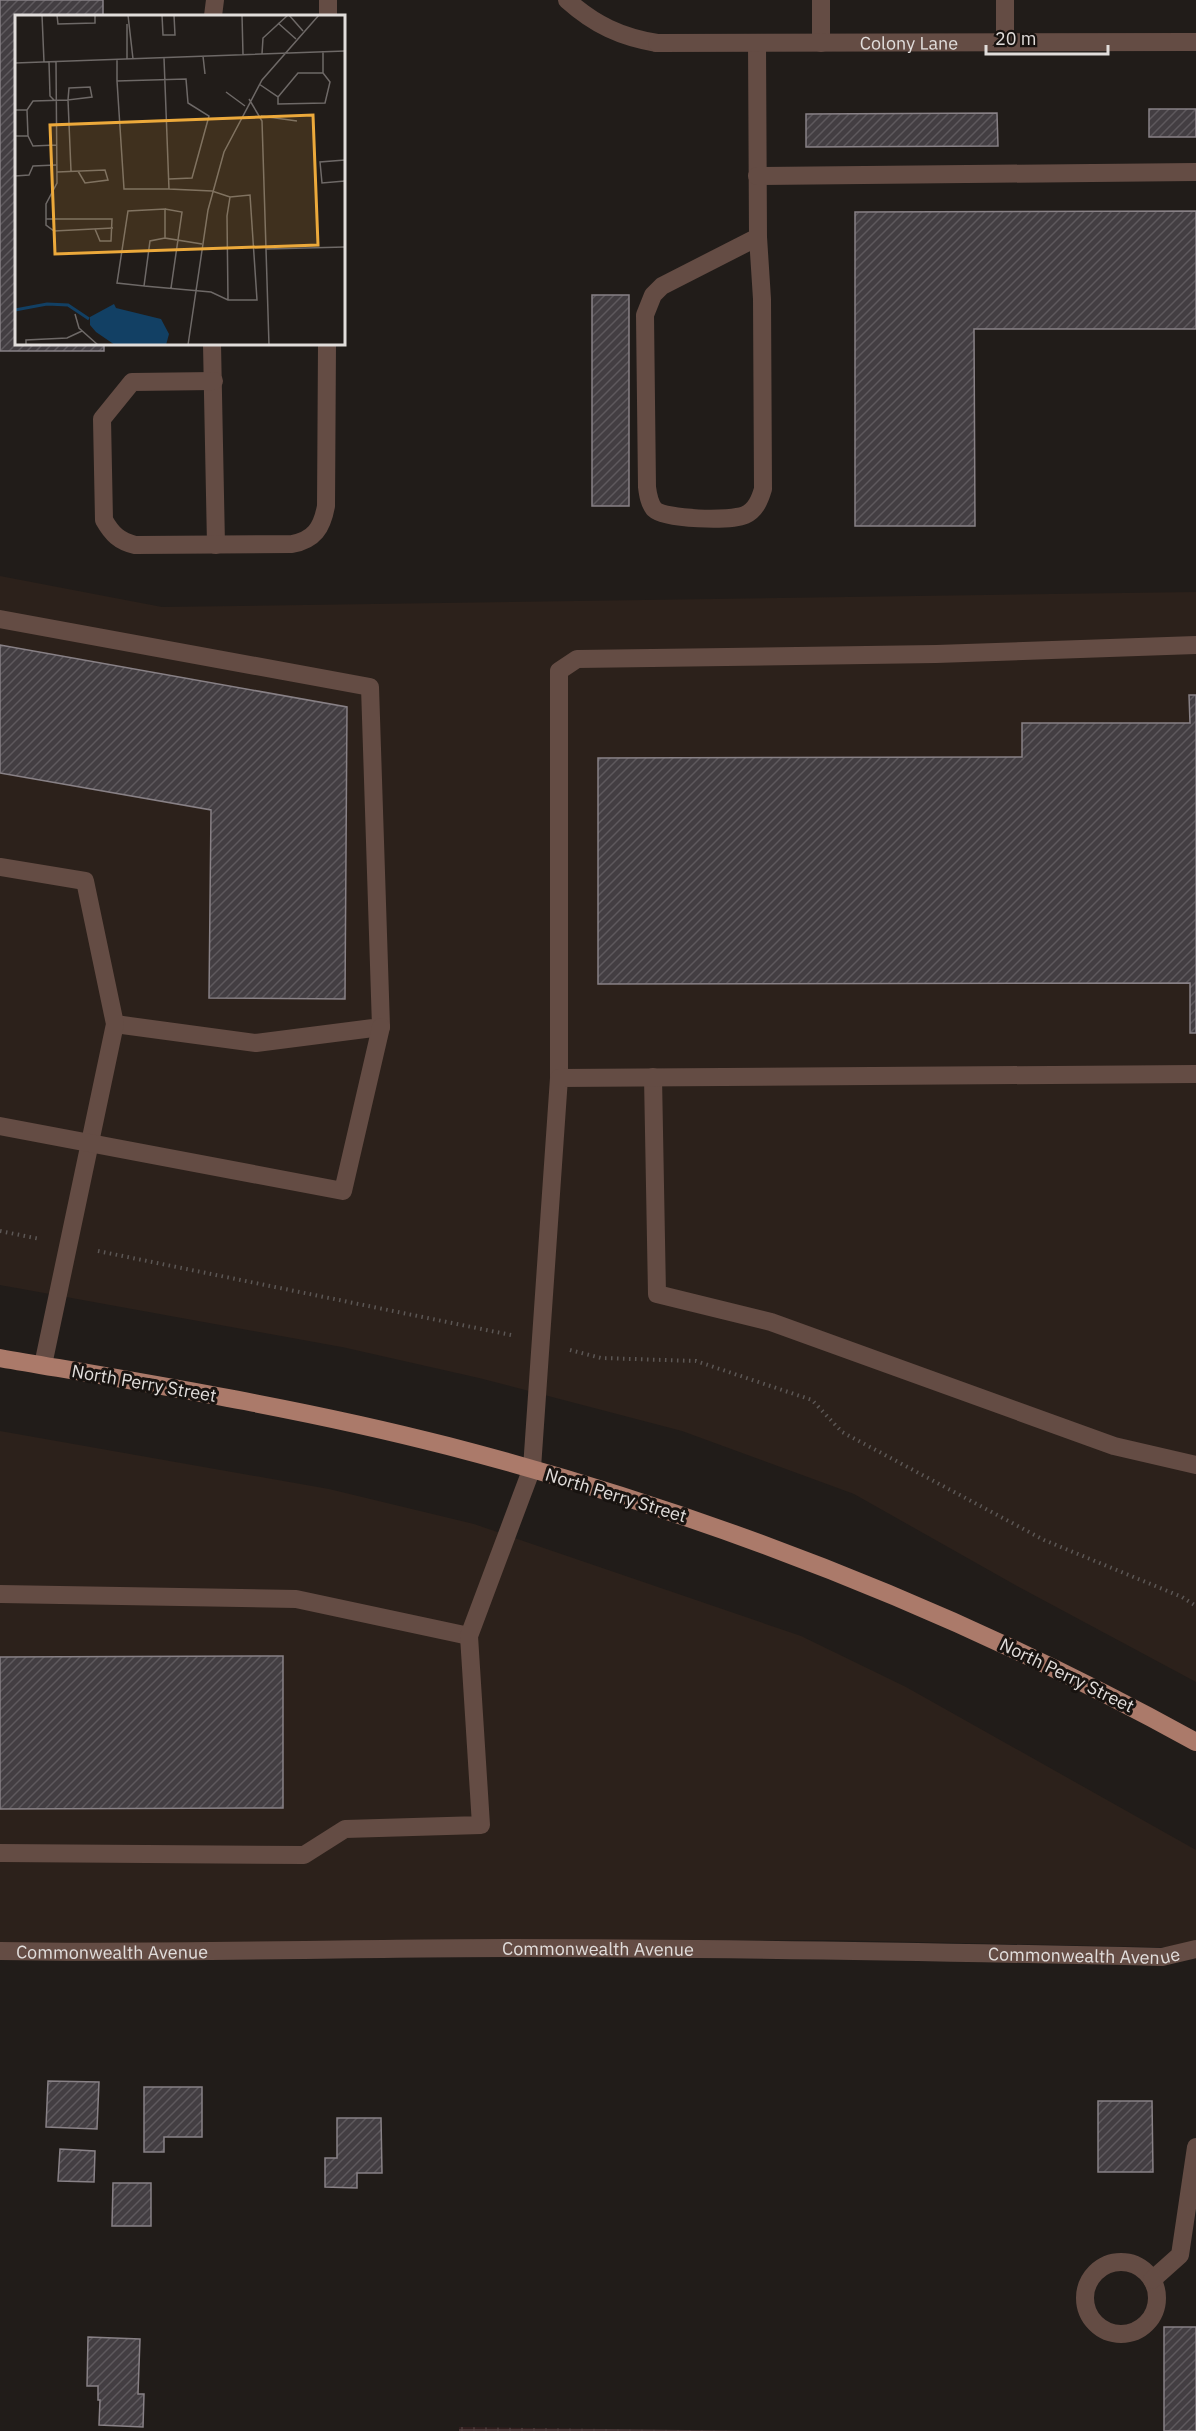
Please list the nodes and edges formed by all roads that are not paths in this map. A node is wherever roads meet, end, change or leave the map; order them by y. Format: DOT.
graph roads {
  1 [pos="214,0"];
  2 [pos="567,0"];
  3 [pos="821,0"];
  4 [pos="1005,0"];
  5 [pos="213,15"];
  6 [pos="1005,42"];
  7 [pos="1196,42"];
  8 [pos="757,43"];
  9 [pos="822,43"];
  10 [pos="1196,172"];
  11 [pos="757,176"];
  12 [pos="758,237"];
  13 [pos="212,345"];
  14 [pos="327,345"];
  15 [pos="213,381"];
  16 [pos="216,545"];
  17 [pos="0,619"];
  18 [pos="1196,645"];
  19 [pos="0,867"];
  20 [pos="115,1024"];
  21 [pos="381,1027"];
  22 [pos="1196,1074"];
  23 [pos="653,1077"];
  24 [pos="559,1078"];
  25 [pos="0,1126"];
  26 [pos="90,1143"];
  27 [pos="0,1358"];
  28 [pos="43,1365"];
  29 [pos="1196,1465"];
  30 [pos="532,1468"];
  31 [pos="0,1594"];
  32 [pos="470,1636"];
  33 [pos="1196,1742"];
  34 [pos="0,1853"];
  35 [pos="1196,1949"];
  36 [pos="0,1951"];
  37 [pos="1196,2147"];
  38 [pos="1152,2280"];
  1 -- 5 [label="street"];
  2 -- 8 [label="street, Colony Lane"];
  3 -- 9 [label="street"];
  4 -- 6 [label="street"];
  6 -- 7 [label="street, Colony Lane"];
  6 -- 9 [label="street, Colony Lane"];
  8 -- 9 [label="street, Colony Lane"];
  8 -- 11 [label="street"];
  10 -- 11 [label="street"];
  11 -- 12 [label="street"];
  12 -- 12 [label="street"];
  13 -- 15 [label="street"];
  14 -- 16 [label="street"];
  15 -- 16 [label="street"];
  15 -- 16 [label="street"];
  17 -- 21 [label="street"];
  18 -- 24 [label="street"];
  19 -- 20 [label="street"];
  20 -- 21 [label="street"];
  20 -- 26 [label="street"];
  21 -- 26 [label="street"];
  22 -- 23 [label="street"];
  23 -- 24 [label="street"];
  23 -- 29 [label="street"];
  24 -- 30 [label="street"];
  25 -- 26 [label="street"];
  26 -- 28 [label="street"];
  27 -- 28 [label="main road, North Perry Street"];
  28 -- 30 [label="main road, North Perry Street"];
  30 -- 32 [label="street"];
  30 -- 33 [label="main road, North Perry Street"];
  31 -- 32 [label="street"];
  32 -- 34 [label="street"];
  35 -- 36 [label="street, Commonwealth Avenue"];
  37 -- 38 [label="street"];
}
